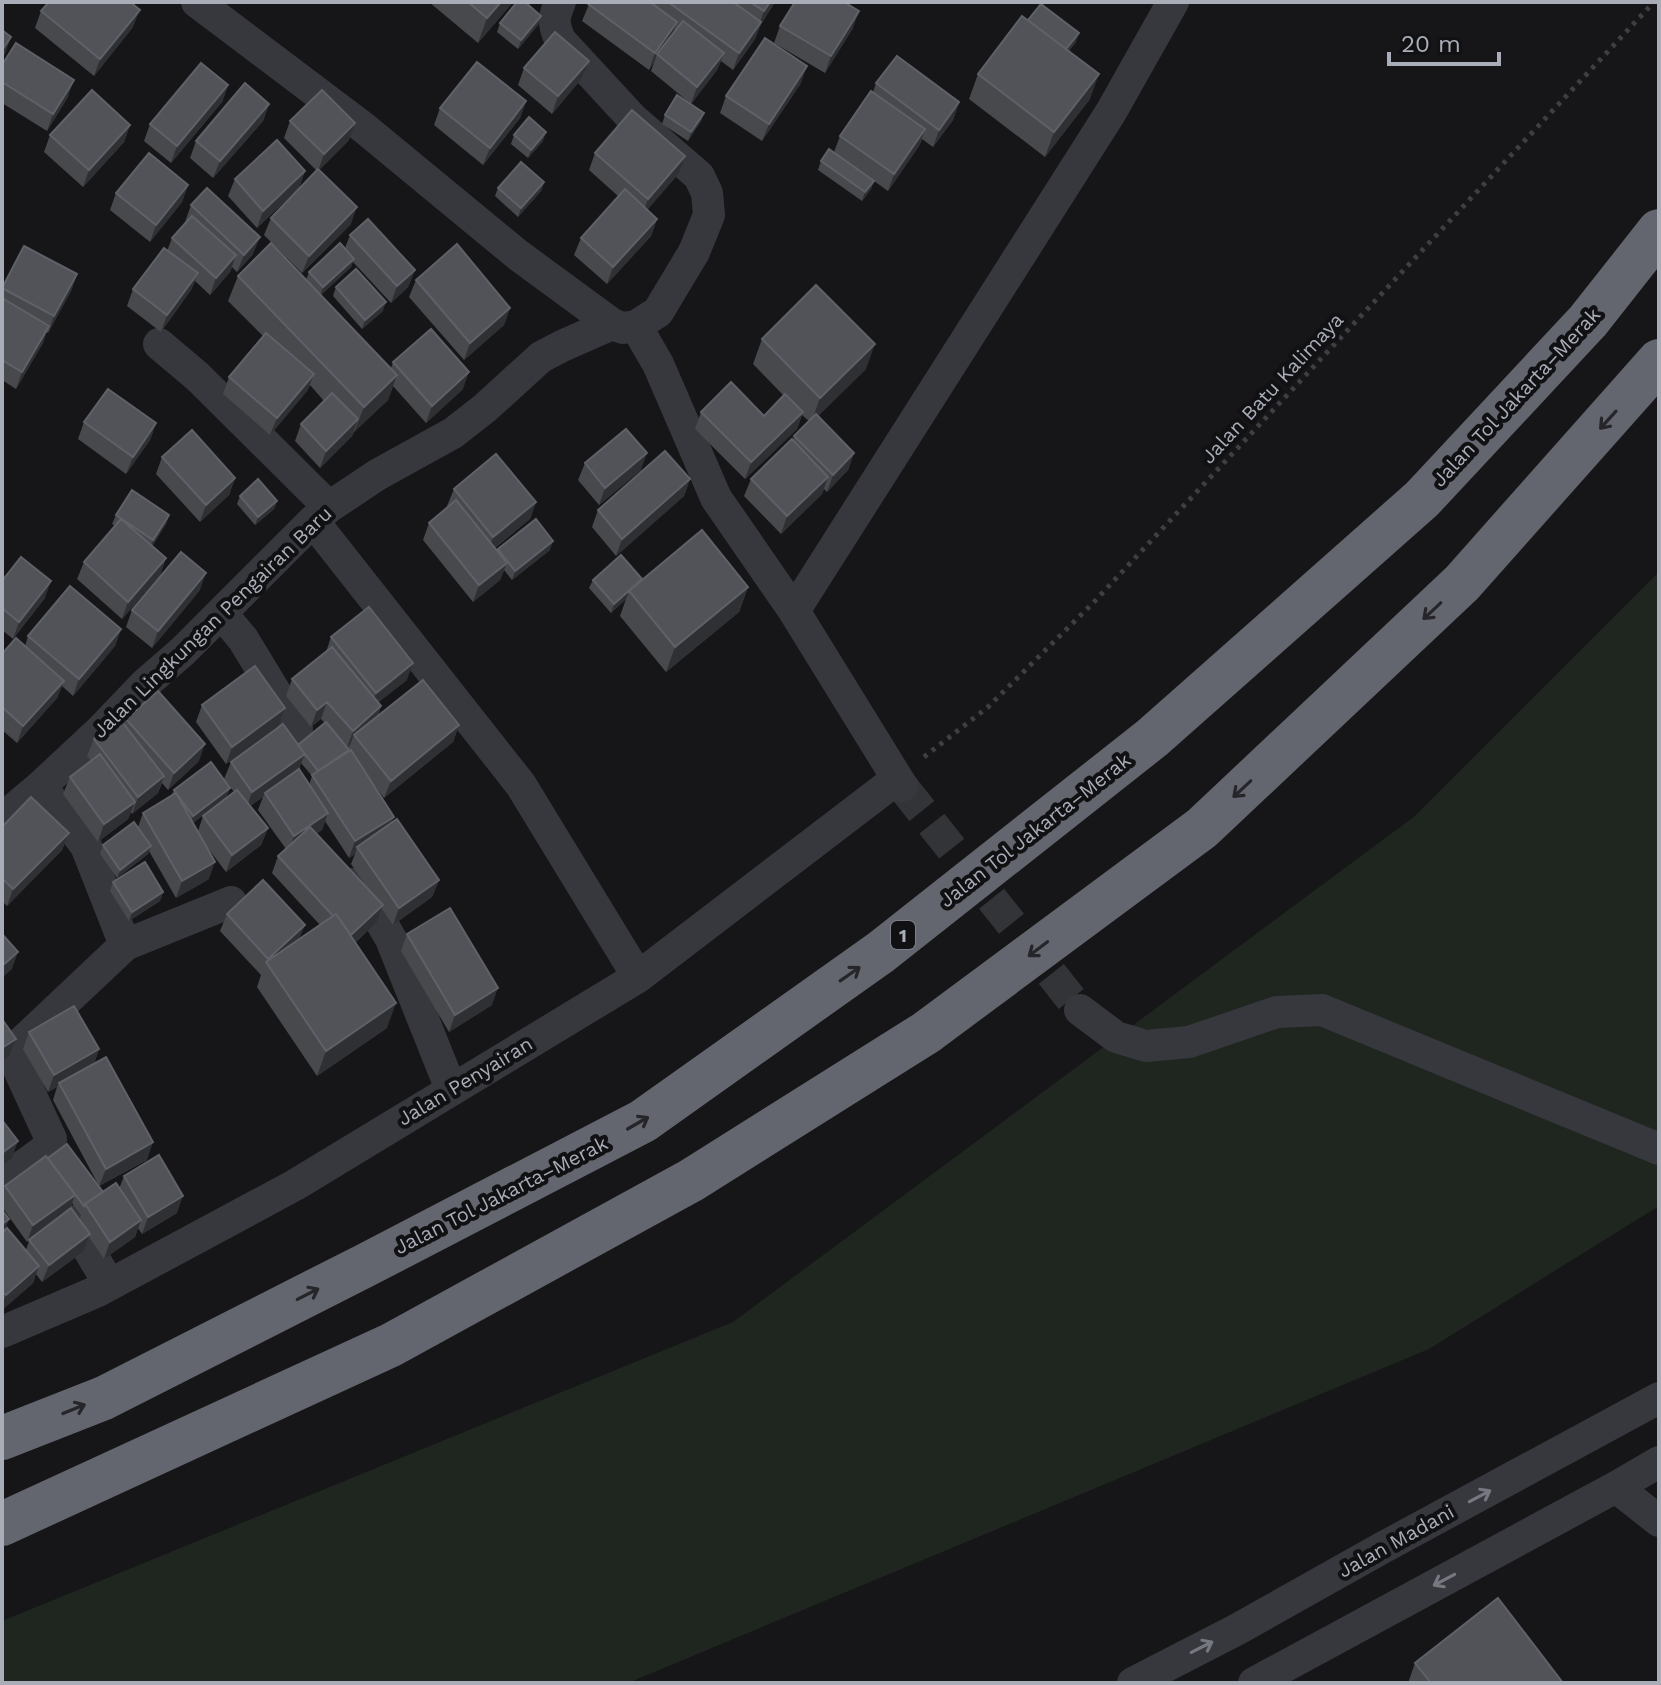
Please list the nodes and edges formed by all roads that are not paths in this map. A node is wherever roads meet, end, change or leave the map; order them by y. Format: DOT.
graph roads {
  1 [pos="197,2"];
  2 [pos="560,2"];
  3 [pos="1173,2"];
  4 [pos="1659,231"];
  5 [pos="624,325"];
  6 [pos="159,344"];
  7 [pos="1659,361"];
  8 [pos="321,514"];
  9 [pos="794,611"];
  10 [pos="222,614"];
  11 [pos="297,728"];
  12 [pos="41,786"];
  13 [pos="2,819"];
  14 [pos="334,864"];
  15 [pos="231,902"];
  16 [pos="125,945"];
  17 [pos="638,977"];
  18 [pos="1080,1010"];
  19 [pos="451,1089"];
  20 [pos="1659,1149"];
  21 [pos="2,1181"];
  22 [pos="72,1221"];
  23 [pos="109,1284"];
  24 [pos="2,1332"];
  25 [pos="1659,1398"];
  26 [pos="2,1438"];
  27 [pos="1659,1462"];
  28 [pos="1616,1487"];
  29 [pos="1659,1521"];
  30 [pos="2,1524"];
  31 [pos="1133,1683"];
  32 [pos="1254,1683"];
  1 -- 5 [label="street"];
  2 -- 5 [label="street, Jalan Lingkungan Pengairan Baru"];
  3 -- 9 [label="street"];
  26 -- 4 [label="highway, Jalan Tol Jakarta–Merak / 1, one-way"];
  5 -- 8 [label="street, Jalan Lingkungan Pengairan Baru"];
  5 -- 9 [label="street"];
  6 -- 8 [label="street"];
  7 -- 30 [label="highway, one-way"];
  8 -- 10 [label="street, Jalan Lingkungan Pengairan Baru"];
  8 -- 17 [label="street"];
  9 -- 17 [label="street, Jalan Penyairan"];
  10 -- 11 [label="street"];
  10 -- 12 [label="street, Jalan Lingkungan Pengairan Baru"];
  12 -- 13 [label="street, Jalan Lingkungan Pengairan Baru"];
  12 -- 16 [label="street"];
  14 -- 19 [label="street"];
  15 -- 16 [label="street"];
  16 -- 21 [label="street"];
  17 -- 19 [label="street, Jalan Penyairan"];
  18 -- 20 [label="street"];
  19 -- 23 [label="street, Jalan Penyairan"];
  22 -- 23 [label="street"];
  23 -- 24 [label="street, Jalan Penyairan"];
  31 -- 25 [label="street, Jalan Madani, one-way"];
  27 -- 28 [label="street"];
  28 -- 29 [label="street"];
  28 -- 32 [label="street, one-way"];
}
